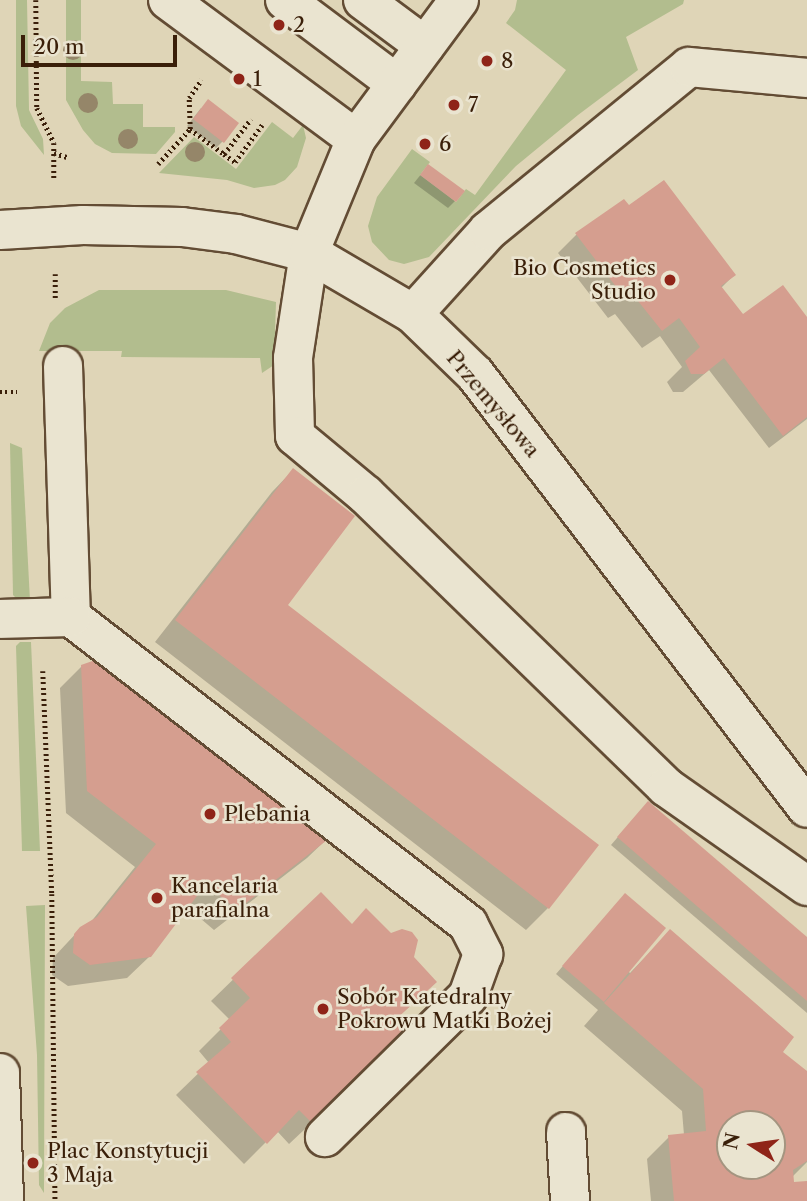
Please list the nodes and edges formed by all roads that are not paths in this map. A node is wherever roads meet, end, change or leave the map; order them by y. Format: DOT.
graph roads {
  1 [pos="168,0"];
  2 [pos="285,0"];
  3 [pos="363,0"];
  4 [pos="451,3"];
  5 [pos="425,46"];
  6 [pos="807,78"];
  7 [pos="397,83"];
  8 [pos="356,139"];
  9 [pos="0,230"];
  10 [pos="309,253"];
  11 [pos="413,314"];
  12 [pos="63,366"];
  13 [pos="71,617"];
  14 [pos="0,619"];
  15 [pos="807,808"];
  16 [pos="807,886"];
  17 [pos="0,1073"];
  18 [pos="566,1132"];
  19 [pos="325,1137"];
  20 [pos="5,1197"];
  21 [pos="570,1201"];
  1 -- 8 [label="street"];
  2 -- 7 [label="street"];
  3 -- 5 [label="street"];
  4 -- 5 [label="street"];
  5 -- 7 [label="street"];
  6 -- 11 [label="street"];
  7 -- 8 [label="street"];
  8 -- 10 [label="street"];
  9 -- 10 [label="street, Przemysłowa"];
  10 -- 11 [label="street, Przemysłowa"];
  10 -- 16 [label="street"];
  11 -- 15 [label="street, Przemysłowa"];
  12 -- 13 [label="street"];
  13 -- 14 [label="street"];
  13 -- 19 [label="street"];
  17 -- 20 [label="street"];
  18 -- 21 [label="street"];
}
